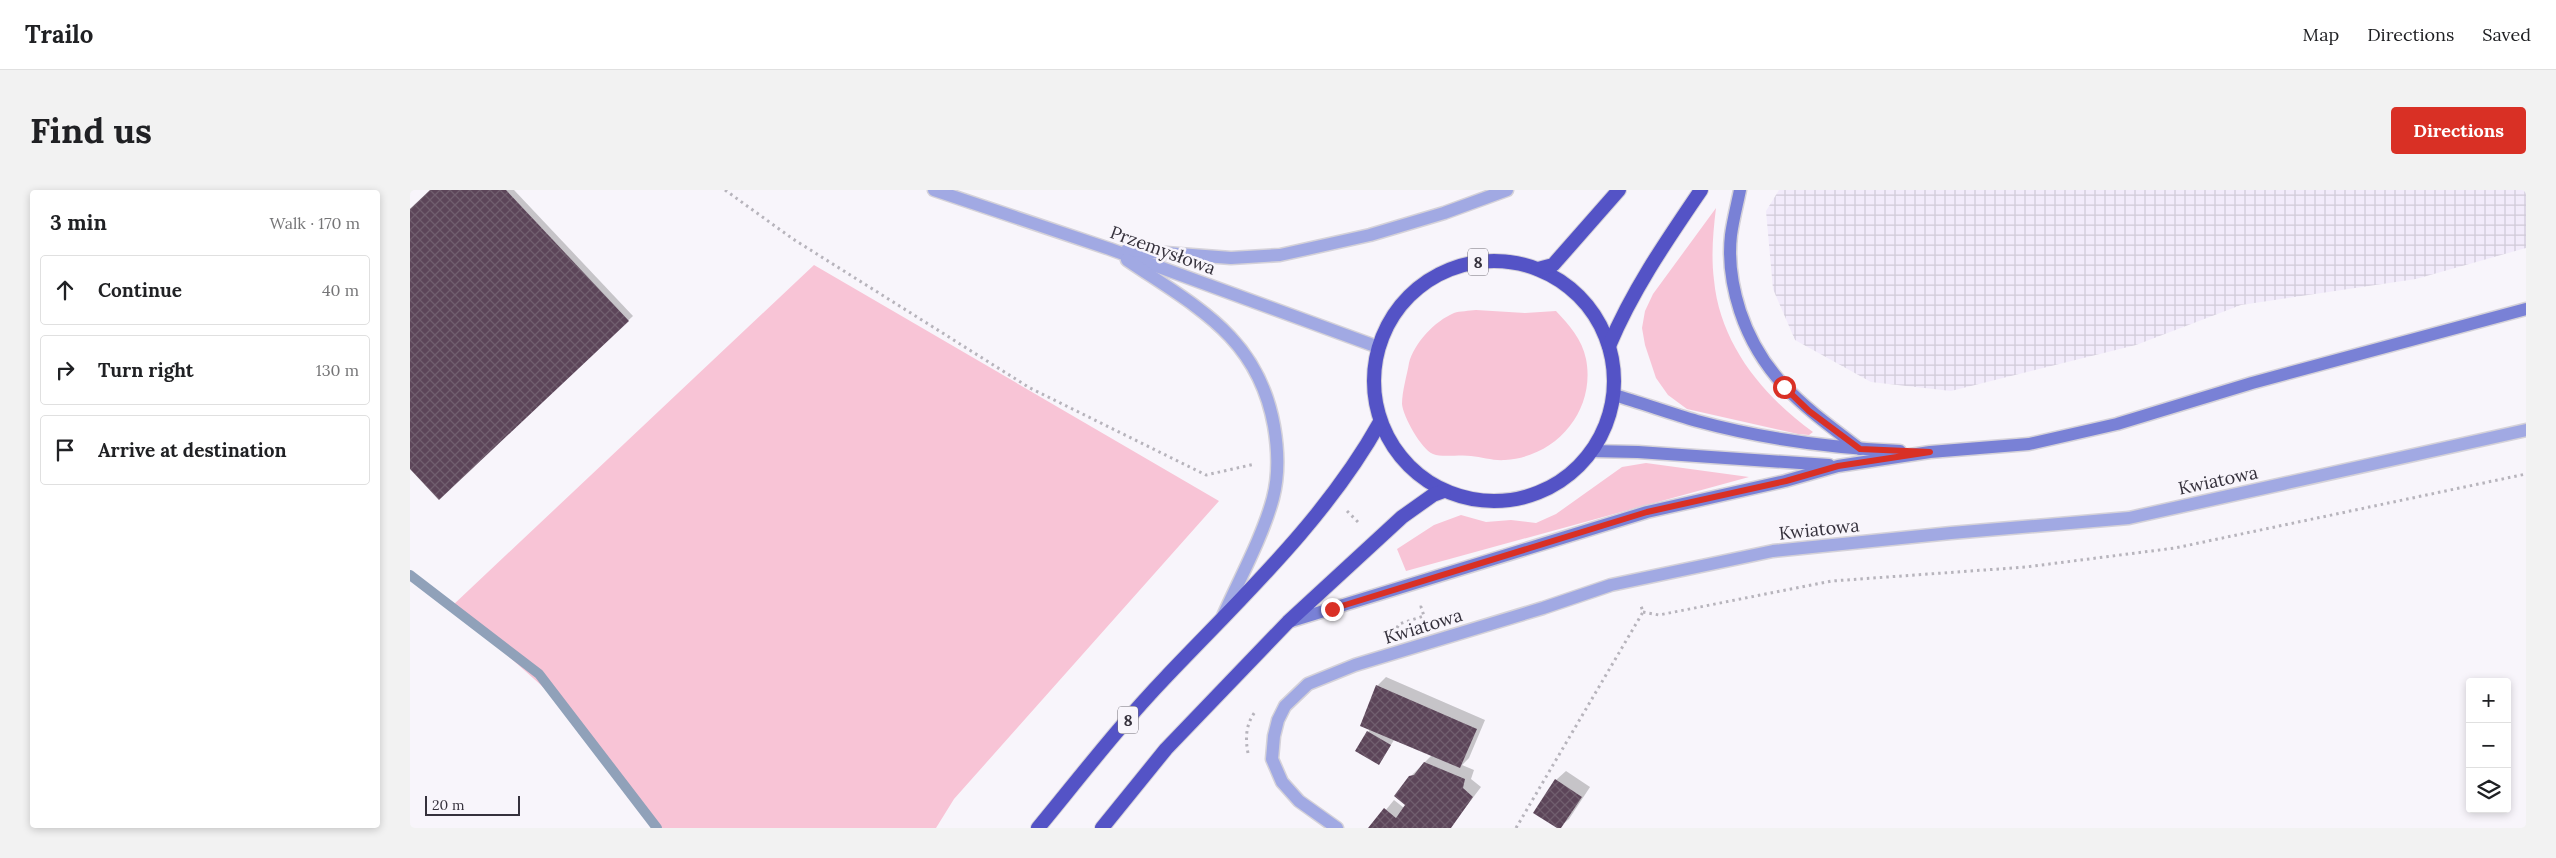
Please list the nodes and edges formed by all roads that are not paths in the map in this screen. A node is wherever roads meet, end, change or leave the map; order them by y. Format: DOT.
graph roads {
  1 [pos="934,190"];
  2 [pos="1507,190"];
  3 [pos="1619,190"];
  4 [pos="1701,190"];
  5 [pos="1740,190"];
  6 [pos="1110,249"];
  7 [pos="1538,269"];
  8 [pos="2526,309"];
  9 [pos="1609,346"];
  10 [pos="1378,347"];
  11 [pos="1614,395"];
  12 [pos="1380,422"];
  13 [pos="2526,430"];
  14 [pos="1860,449"];
  15 [pos="1592,451"];
  16 [pos="1930,452"];
  17 [pos="1838,466"];
  18 [pos="1444,491"];
  19 [pos="1223,616"];
  20 [pos="1288,622"];
  21 [pos="1038,828"];
  22 [pos="1102,828"];
  23 [pos="1337,828"];
  1 -- 6 [label="street, Przemysłowa"];
  2 -- 6 [label="street"];
  3 -- 7 [label="highway"];
  4 -- 9 [label="highway"];
  5 -- 14 [label="main road"];
  6 -- 10 [label="street, Przemysłowa"];
  6 -- 19 [label="street"];
  7 -- 9 [label="highway, 8"];
  7 -- 10 [label="highway, 8"];
  8 -- 16 [label="main road"];
  9 -- 11 [label="highway, 8"];
  10 -- 12 [label="highway, 8"];
  11 -- 14 [label="main road"];
  11 -- 15 [label="highway, 8"];
  12 -- 18 [label="highway, 8"];
  12 -- 19 [label="highway, 8"];
  13 -- 23 [label="street, Kwiatowa"];
  14 -- 16 [label="main road"];
  15 -- 17 [label="main road"];
  15 -- 18 [label="highway, 8"];
  16 -- 17 [label="main road"];
  17 -- 20 [label="main road"];
  18 -- 20 [label="highway"];
  19 -- 21 [label="highway, 8"];
  20 -- 22 [label="highway"];
}
